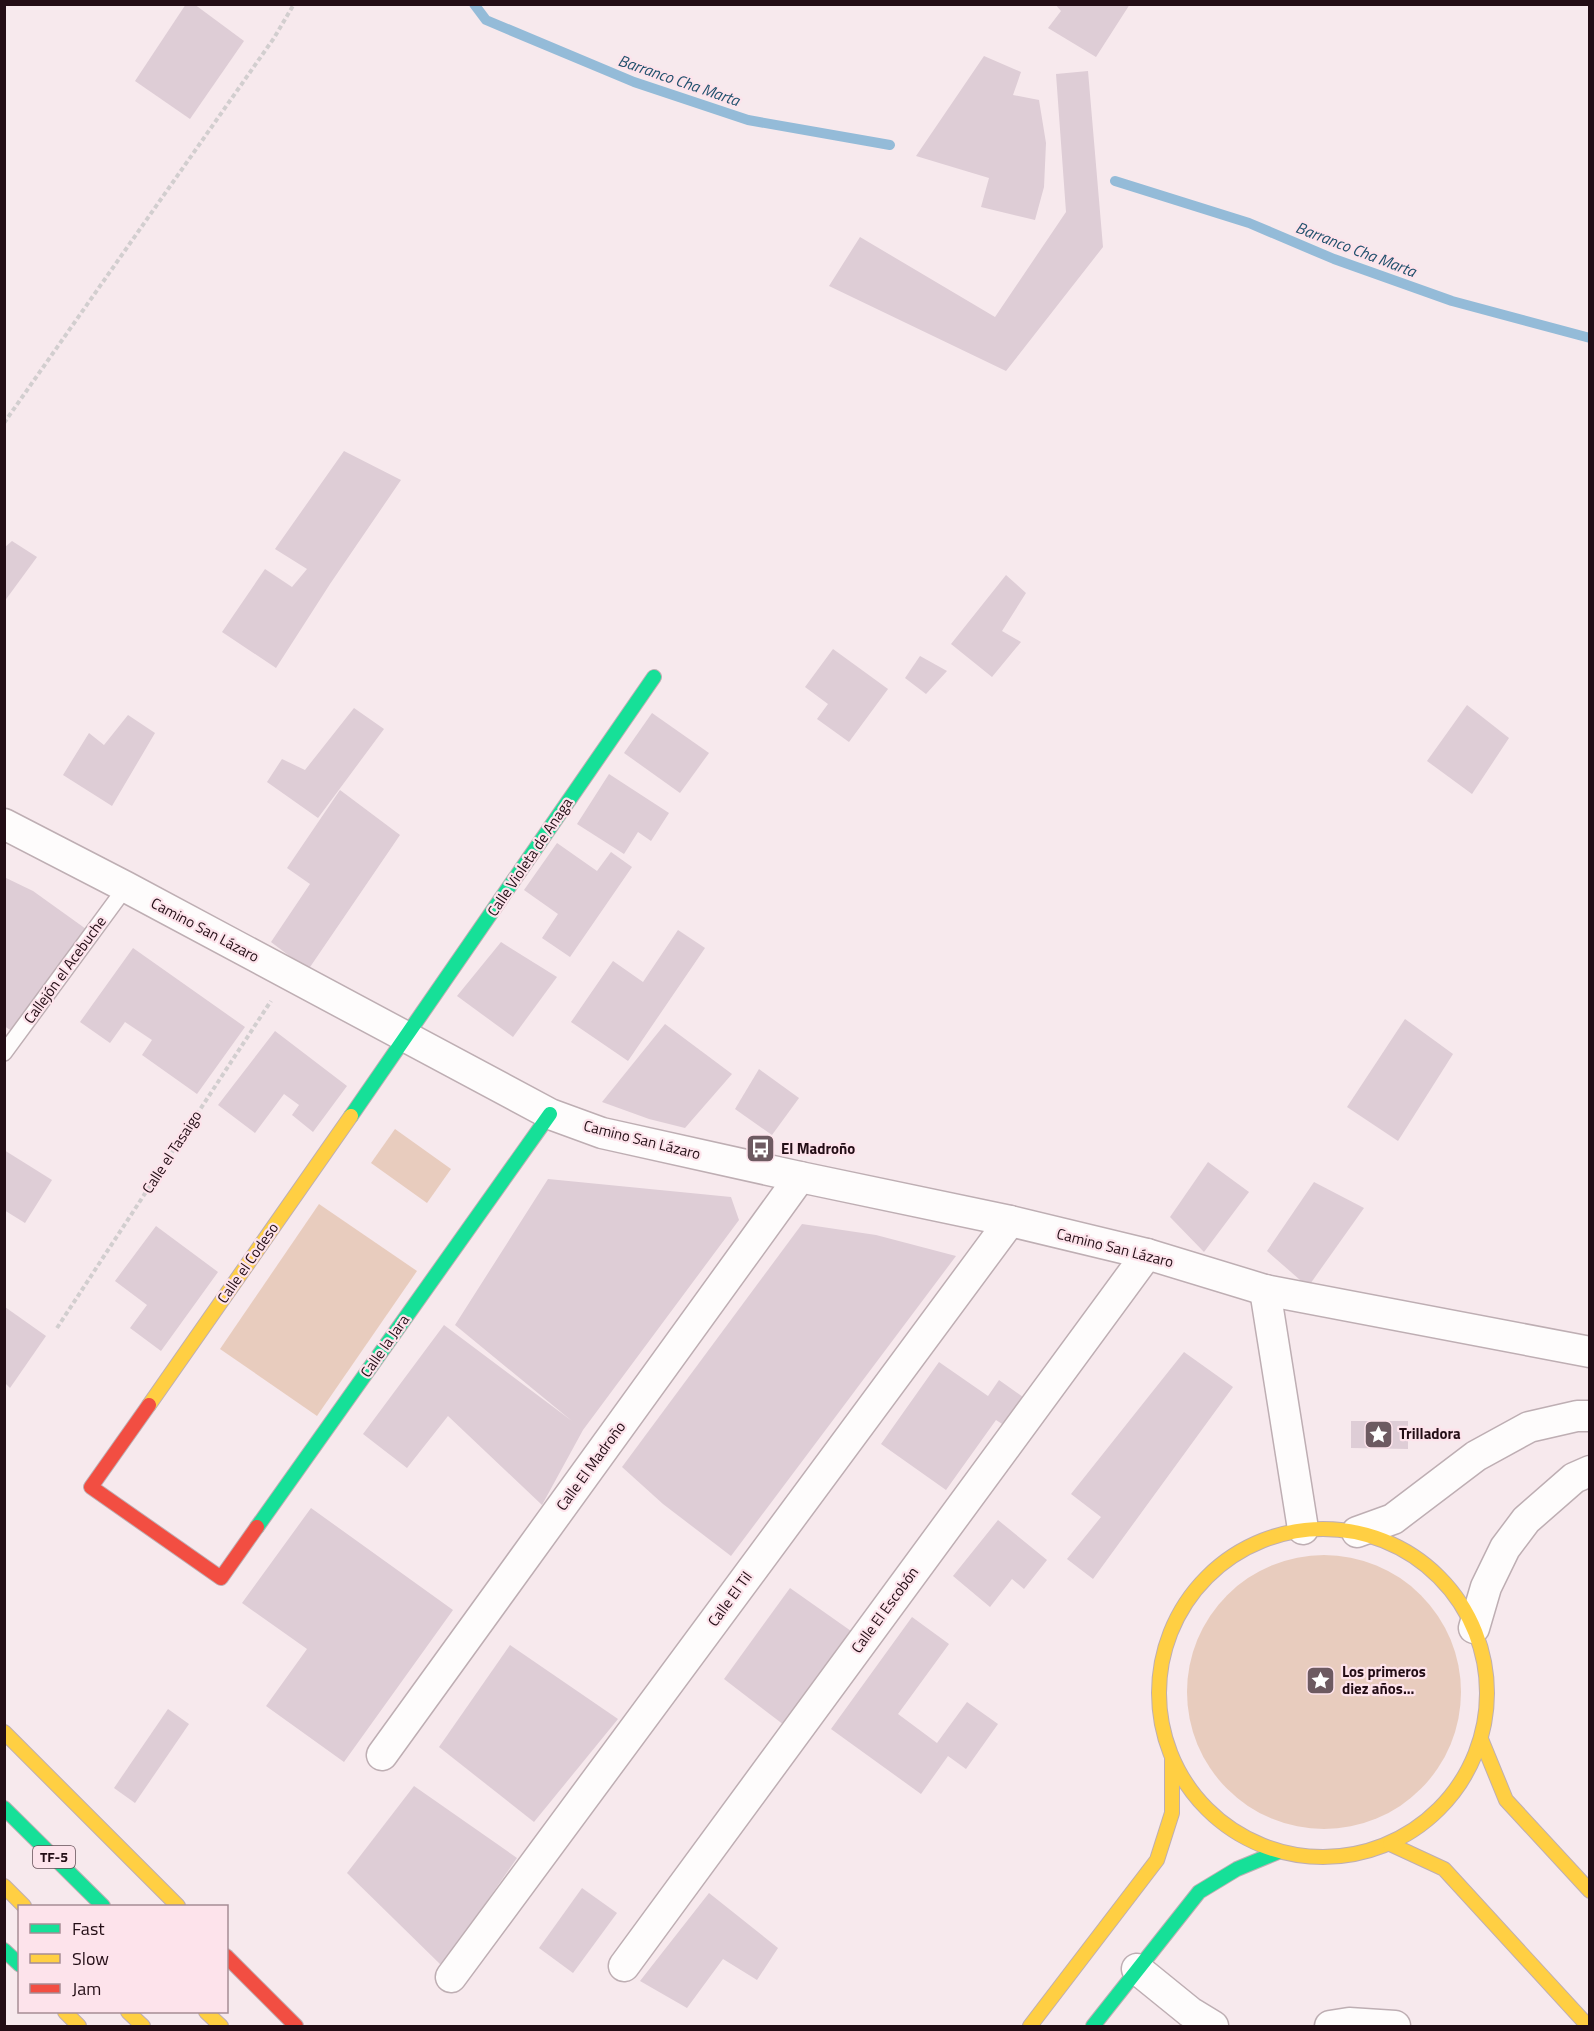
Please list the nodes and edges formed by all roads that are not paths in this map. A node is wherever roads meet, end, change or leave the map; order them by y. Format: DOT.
graph roads {
  1 [pos="654,676"];
  2 [pos="4,824"];
  3 [pos="126,887"];
  4 [pos="406,1038"];
  5 [pos="4,1053"];
  6 [pos="550,1114"];
  7 [pos="800,1177"];
  8 [pos="1010,1221"];
  9 [pos="1147,1254"];
  10 [pos="1264,1290"];
  11 [pos="1590,1352"];
  12 [pos="1590,1416"];
  13 [pos="1590,1471"];
  14 [pos="1303,1529"];
  15 [pos="1357,1532"];
  16 [pos="221,1578"];
  17 [pos="1474,1628"];
  18 [pos="4,1732"];
  19 [pos="1481,1739"];
  20 [pos="382,1755"];
  21 [pos="1172,1760"];
  22 [pos="4,1808"];
  23 [pos="1390,1844"];
  24 [pos="1278,1852"];
  25 [pos="4,1886"];
  26 [pos="1590,1891"];
  27 [pos="23,1905"];
  28 [pos="102,1905"];
  29 [pos="177,1905"];
  30 [pos="4,1950"];
  31 [pos="228,1958"];
  32 [pos="18,1963"];
  33 [pos="624,1966"];
  34 [pos="1137,1969"];
  35 [pos="451,1977"];
  36 [pos="65,2013"];
  37 [pos="129,2013"];
  38 [pos="207,2013"];
  39 [pos="79,2026"];
  40 [pos="143,2026"];
  41 [pos="221,2026"];
  42 [pos="296,2026"];
  43 [pos="1030,2026"];
  44 [pos="1093,2026"];
  45 [pos="1213,2026"];
  46 [pos="1330,2026"];
  47 [pos="1395,2026"];
  48 [pos="1588,2026"];
  1 -- 4 [label="main road, Calle Violeta de Anaga"];
  2 -- 3 [label="street, Camino San Lázaro"];
  3 -- 4 [label="street, Camino San Lázaro"];
  3 -- 5 [label="lane, Callejón el Acebuche"];
  4 -- 6 [label="street, Camino San Lázaro"];
  4 -- 16 [label="main road, Calle el Codeso"];
  6 -- 7 [label="street, Camino San Lázaro"];
  6 -- 16 [label="main road, Calle la Jara"];
  7 -- 8 [label="street, Camino San Lázaro"];
  7 -- 20 [label="street, Calle El Madroño"];
  8 -- 9 [label="street, Camino San Lázaro"];
  8 -- 35 [label="street, Calle El Til"];
  9 -- 10 [label="street, Camino San Lázaro"];
  9 -- 33 [label="street, Calle El Escobón"];
  10 -- 11 [label="street, Camino San Lázaro"];
  10 -- 14 [label="street"];
  12 -- 15 [label="street"];
  13 -- 17 [label="street"];
  14 -- 15 [label="main road"];
  14 -- 21 [label="main road"];
  15 -- 17 [label="main road"];
  17 -- 19 [label="main road"];
  18 -- 29 [label="main road"];
  19 -- 23 [label="main road"];
  19 -- 26 [label="main road"];
  21 -- 24 [label="main road"];
  21 -- 43 [label="main road"];
  22 -- 28 [label="main road, TF-5"];
  23 -- 24 [label="main road"];
  23 -- 48 [label="main road"];
  24 -- 34 [label="main road"];
  25 -- 27 [label="main road"];
  30 -- 32 [label="main road"];
  31 -- 42 [label="main road"];
  34 -- 44 [label="main road"];
  34 -- 45 [label="street"];
  36 -- 39 [label="main road"];
  37 -- 40 [label="main road"];
  38 -- 41 [label="main road"];
  46 -- 47 [label="street"];
}
